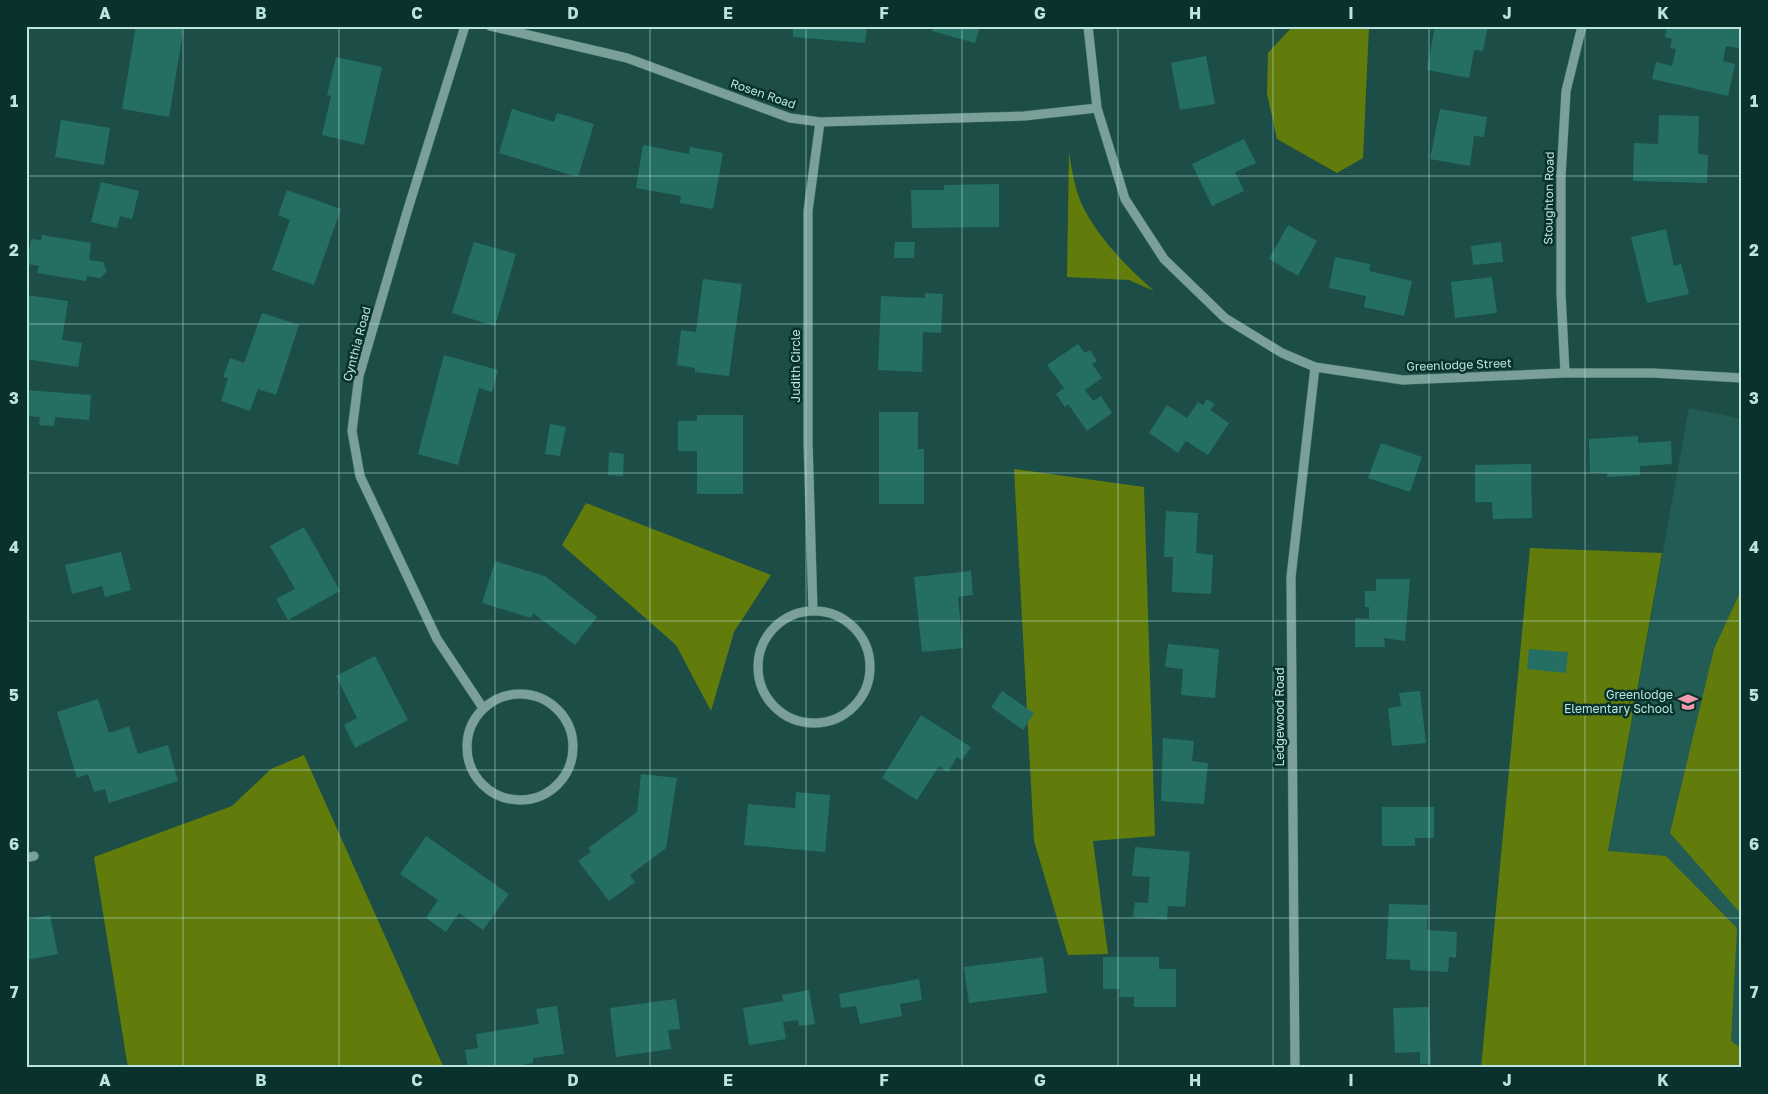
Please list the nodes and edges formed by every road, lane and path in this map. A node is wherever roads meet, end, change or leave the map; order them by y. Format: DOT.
graph roads {
  1 [pos="465,26"];
  2 [pos="490,26"];
  3 [pos="1088,26"];
  4 [pos="1582,26"];
  5 [pos="1097,108"];
  6 [pos="820,122"];
  7 [pos="1315,367"];
  8 [pos="1564,373"];
  9 [pos="1742,378"];
  10 [pos="814,611"];
  11 [pos="483,708"];
  12 [pos="1295,1068"];
  1 -- 11 [label="street, Cynthia Road"];
  2 -- 6 [label="street, Rosen Road"];
  3 -- 5 [label="street, Greenlodge Street"];
  4 -- 8 [label="street, Stoughton Road"];
  5 -- 6 [label="street, Rosen Road"];
  5 -- 7 [label="street, Greenlodge Street"];
  6 -- 10 [label="street, Judith Circle"];
  7 -- 8 [label="street, Greenlodge Street"];
  7 -- 12 [label="street, Ledgewood Road"];
  8 -- 9 [label="street, Greenlodge Street"];
  10 -- 10 [label="street"];
  11 -- 11 [label="street"];
}
